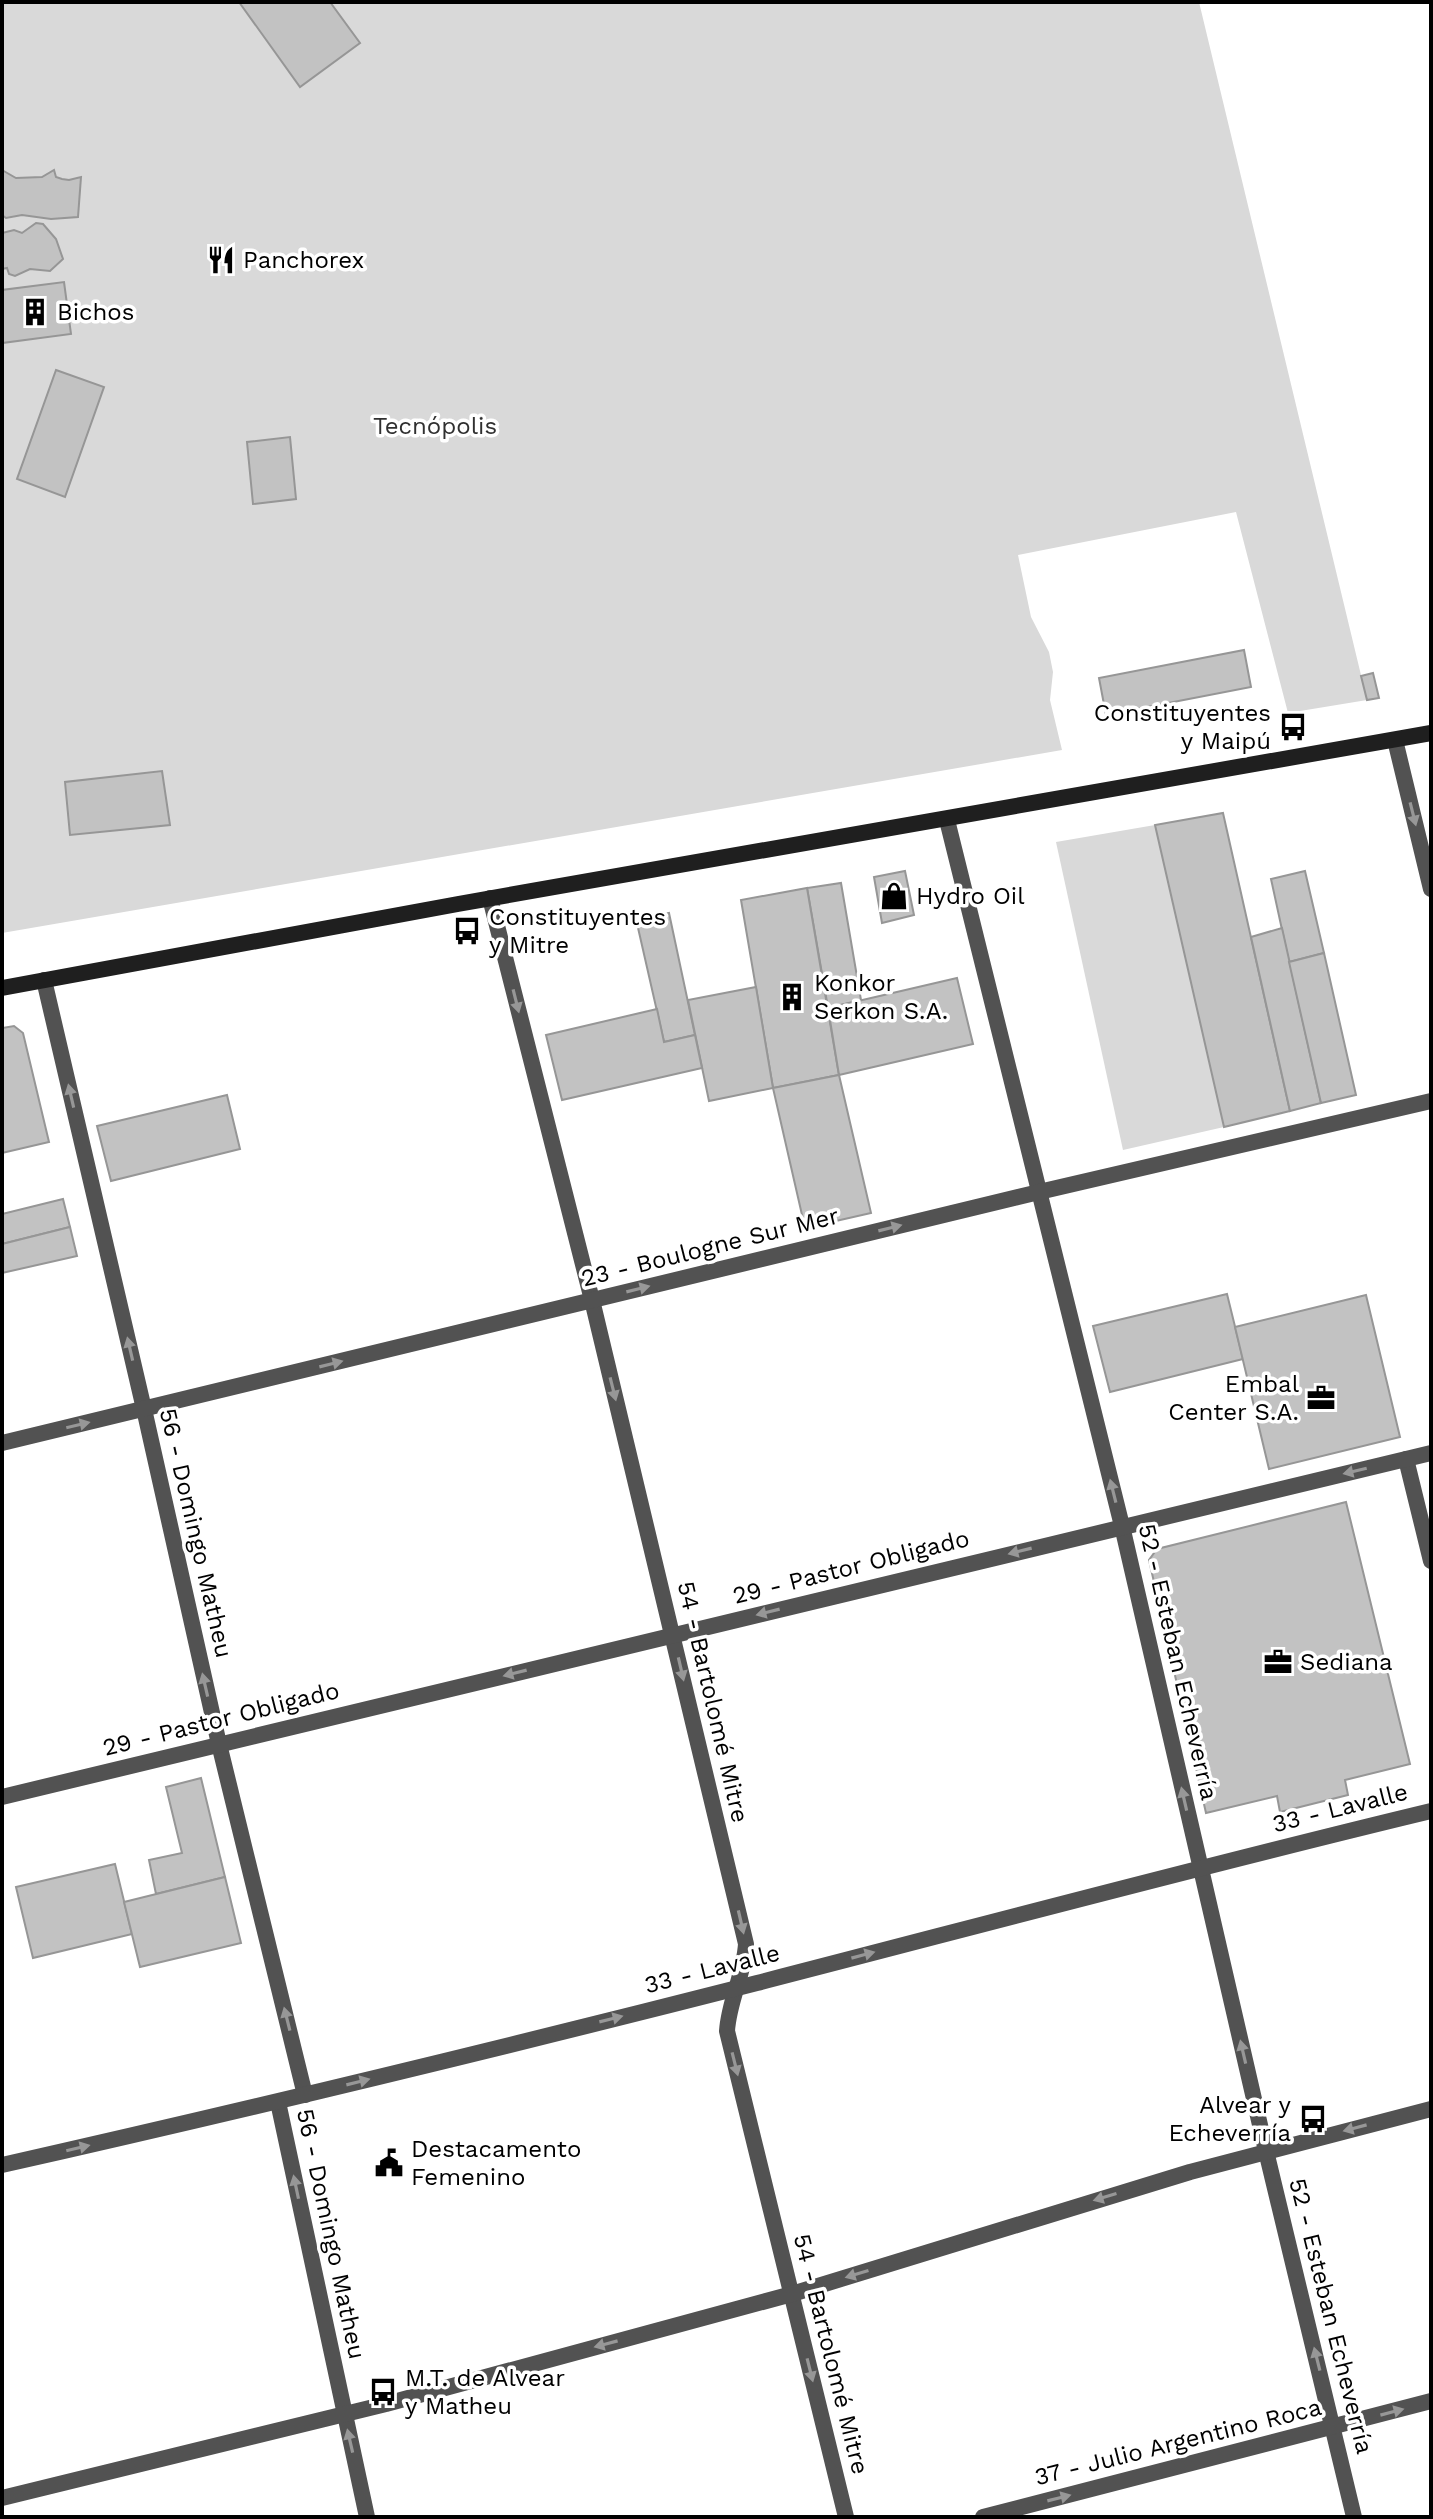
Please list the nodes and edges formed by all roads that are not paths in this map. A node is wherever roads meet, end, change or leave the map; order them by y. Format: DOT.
graph roads {
  1 [pos="1431,733"];
  2 [pos="1395,740"];
  3 [pos="947,820"];
  4 [pos="1431,889"];
  5 [pos="490,898"];
  6 [pos="44,980"];
  7 [pos="2,988"];
  8 [pos="1431,1101"];
  9 [pos="1039,1192"];
  10 [pos="592,1300"];
  11 [pos="144,1409"];
  12 [pos="2,1443"];
  13 [pos="1431,1453"];
  14 [pos="1406,1459"];
  15 [pos="1122,1526"];
  16 [pos="1431,1561"];
  17 [pos="673,1635"];
  18 [pos="219,1744"];
  19 [pos="2,1797"];
  20 [pos="1431,1811"];
  21 [pos="1199,1867"];
  22 [pos="736,1988"];
  23 [pos="305,2095"];
  24 [pos="278,2102"];
  25 [pos="1431,2109"];
  26 [pos="1266,2151"];
  27 [pos="2,2165"];
  28 [pos="792,2294"];
  29 [pos="1431,2401"];
  30 [pos="344,2413"];
  31 [pos="1334,2427"];
  32 [pos="2,2498"];
  33 [pos="367,2517"];
  34 [pos="846,2517"];
  35 [pos="983,2517"];
  36 [pos="1354,2517"];
  1 -- 2 [label="main road"];
  2 -- 3 [label="main road"];
  2 -- 4 [label="street, one-way"];
  3 -- 5 [label="main road"];
  3 -- 9 [label="street, 52 - Esteban Echeverría"];
  5 -- 6 [label="main road"];
  5 -- 10 [label="street, 54 - Bartolomé Mitre, one-way"];
  6 -- 7 [label="main road"];
  11 -- 6 [label="street, 56 - Domingo Matheu, one-way"];
  8 -- 9 [label="street, 23 - Boulogne Sur Mer"];
  10 -- 9 [label="street, 23 - Boulogne Sur Mer, one-way"];
  15 -- 9 [label="street, 52 - Esteban Echeverría, one-way"];
  11 -- 10 [label="street, 23 - Boulogne Sur Mer, one-way"];
  10 -- 17 [label="street, 54 - Bartolomé Mitre, one-way"];
  12 -- 11 [label="street, 23 - Boulogne Sur Mer, one-way"];
  18 -- 11 [label="street, 56 - Domingo Matheu, one-way"];
  13 -- 14 [label="street, 29 - Pastor Obligado"];
  14 -- 15 [label="street, 29 - Pastor Obligado, one-way"];
  14 -- 16 [label="street"];
  15 -- 17 [label="street, 29 - Pastor Obligado, one-way"];
  21 -- 15 [label="street, 52 - Esteban Echeverría, one-way"];
  17 -- 18 [label="street, 29 - Pastor Obligado, one-way"];
  17 -- 22 [label="street, 54 - Bartolomé Mitre, one-way"];
  18 -- 19 [label="street, 29 - Pastor Obligado"];
  23 -- 18 [label="street, 56 - Domingo Matheu, one-way"];
  20 -- 21 [label="street, 33 - Lavalle"];
  22 -- 21 [label="street, 33 - Lavalle, one-way"];
  26 -- 21 [label="street, 52 - Esteban Echeverría, one-way"];
  23 -- 22 [label="street, 33 - Lavalle, one-way"];
  22 -- 28 [label="street, 54 - Bartolomé Mitre, one-way"];
  23 -- 24 [label="street, 33 - Lavalle"];
  27 -- 24 [label="street, 33 - Lavalle, one-way"];
  30 -- 24 [label="street, 56 - Domingo Matheu, one-way"];
  25 -- 26 [label="street, one-way"];
  26 -- 28 [label="street, one-way"];
  31 -- 26 [label="street, 52 - Esteban Echeverría, one-way"];
  28 -- 30 [label="street, one-way"];
  28 -- 34 [label="street, 54 - Bartolomé Mitre, one-way"];
  31 -- 29 [label="street, 37 - Julio Argentino Roca, one-way"];
  30 -- 32 [label="street"];
  33 -- 30 [label="street, 56 - Domingo Matheu, one-way"];
  35 -- 31 [label="street, 37 - Julio Argentino Roca, one-way"];
  31 -- 36 [label="street, 52 - Esteban Echeverría"];
}
